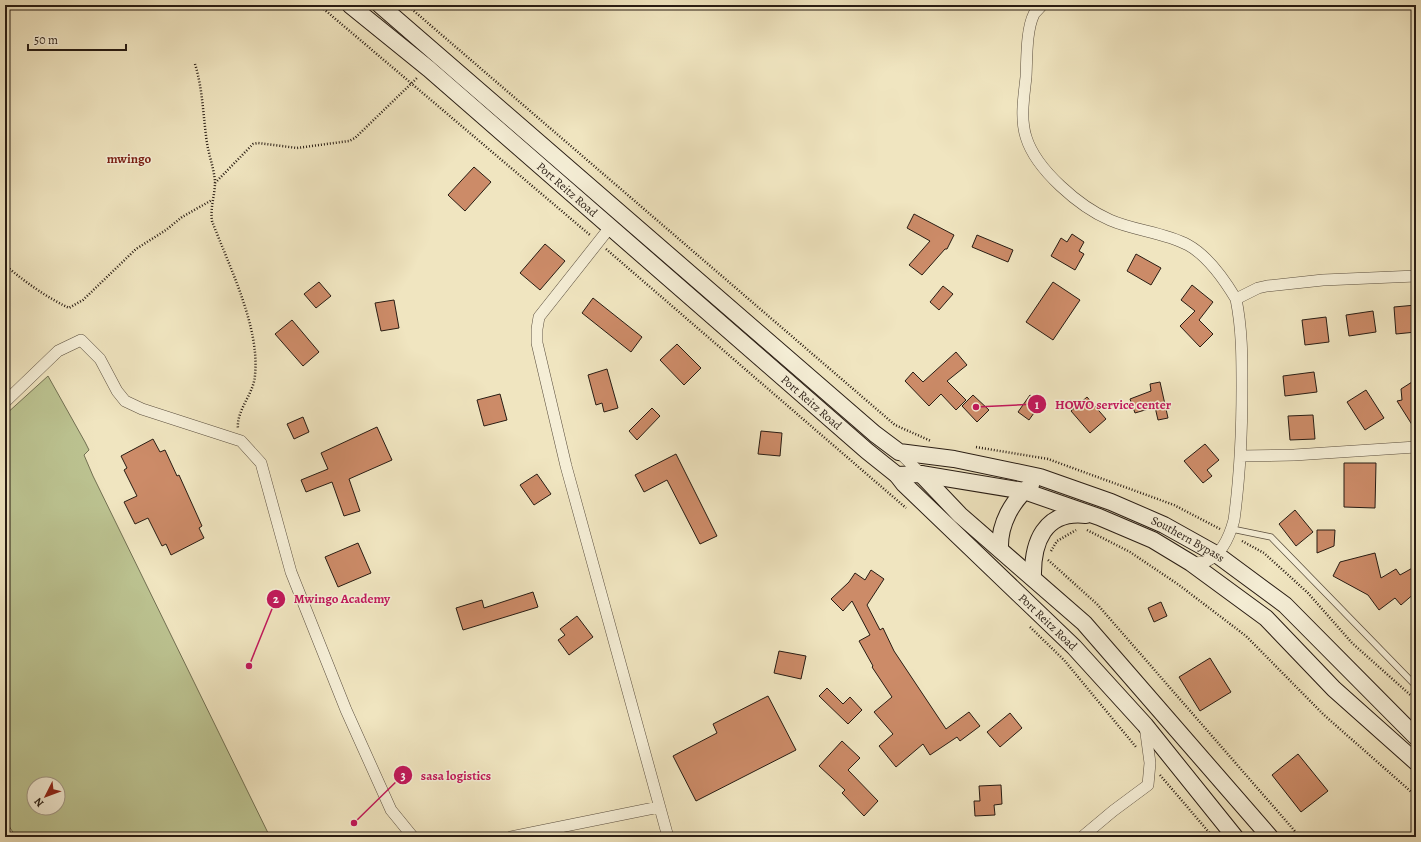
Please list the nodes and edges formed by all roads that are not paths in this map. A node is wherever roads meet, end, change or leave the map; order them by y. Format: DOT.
graph roads {
  1 [pos="350,5"];
  2 [pos="380,5"];
  3 [pos="1042,5"];
  4 [pos="610,226"];
  5 [pos="1416,276"];
  6 [pos="1236,299"];
  7 [pos="5,402"];
  8 [pos="1416,447"];
  9 [pos="898,452"];
  10 [pos="1240,456"];
  11 [pos="921,474"];
  12 [pos="897,475"];
  13 [pos="1040,477"];
  14 [pos="1024,491"];
  15 [pos="1099,517"];
  16 [pos="1231,532"];
  17 [pos="1000,549"];
  18 [pos="1216,554"];
  19 [pos="1191,563"];
  20 [pos="1033,578"];
  21 [pos="1416,686"];
  22 [pos="1145,725"];
  23 [pos="1416,737"];
  24 [pos="1416,762"];
  25 [pos="659,807"];
  26 [pos="413,837"];
  27 [pos="511,837"];
  28 [pos="668,837"];
  29 [pos="1082,837"];
  30 [pos="1235,837"];
  31 [pos="1270,837"];
  1 -- 4 [label="main road, Port Reitz Road"];
  2 -- 9 [label="main road"];
  3 -- 6 [label="street"];
  4 -- 12 [label="main road, Port Reitz Road"];
  4 -- 25 [label="street"];
  5 -- 6 [label="street"];
  6 -- 10 [label="street"];
  7 -- 26 [label="street"];
  8 -- 10 [label="street"];
  9 -- 11 [label="street, Port Reitz Road"];
  9 -- 13 [label="main road, Southern Bypass"];
  10 -- 16 [label="street"];
  11 -- 12 [label="main road, Southern Bypass"];
  11 -- 14 [label="main road, Southern Bypass"];
  11 -- 17 [label="main road, Port Reitz Road"];
  12 -- 22 [label="main road, Port Reitz Road"];
  13 -- 14 [label="main road"];
  13 -- 18 [label="main road, Southern Bypass"];
  14 -- 15 [label="main road, Southern Bypass"];
  14 -- 17 [label="main road"];
  15 -- 19 [label="main road, Southern Bypass"];
  15 -- 20 [label="main road"];
  16 -- 18 [label="street"];
  16 -- 21 [label="lane"];
  17 -- 20 [label="main road, Port Reitz Road"];
  18 -- 19 [label="street"];
  18 -- 23 [label="main road, Southern Bypass"];
  19 -- 24 [label="main road, Southern Bypass"];
  20 -- 31 [label="main road, Port Reitz Road"];
  22 -- 29 [label="street"];
  22 -- 30 [label="main road, Port Reitz Road"];
  25 -- 27 [label="street"];
  25 -- 28 [label="street"];
}
